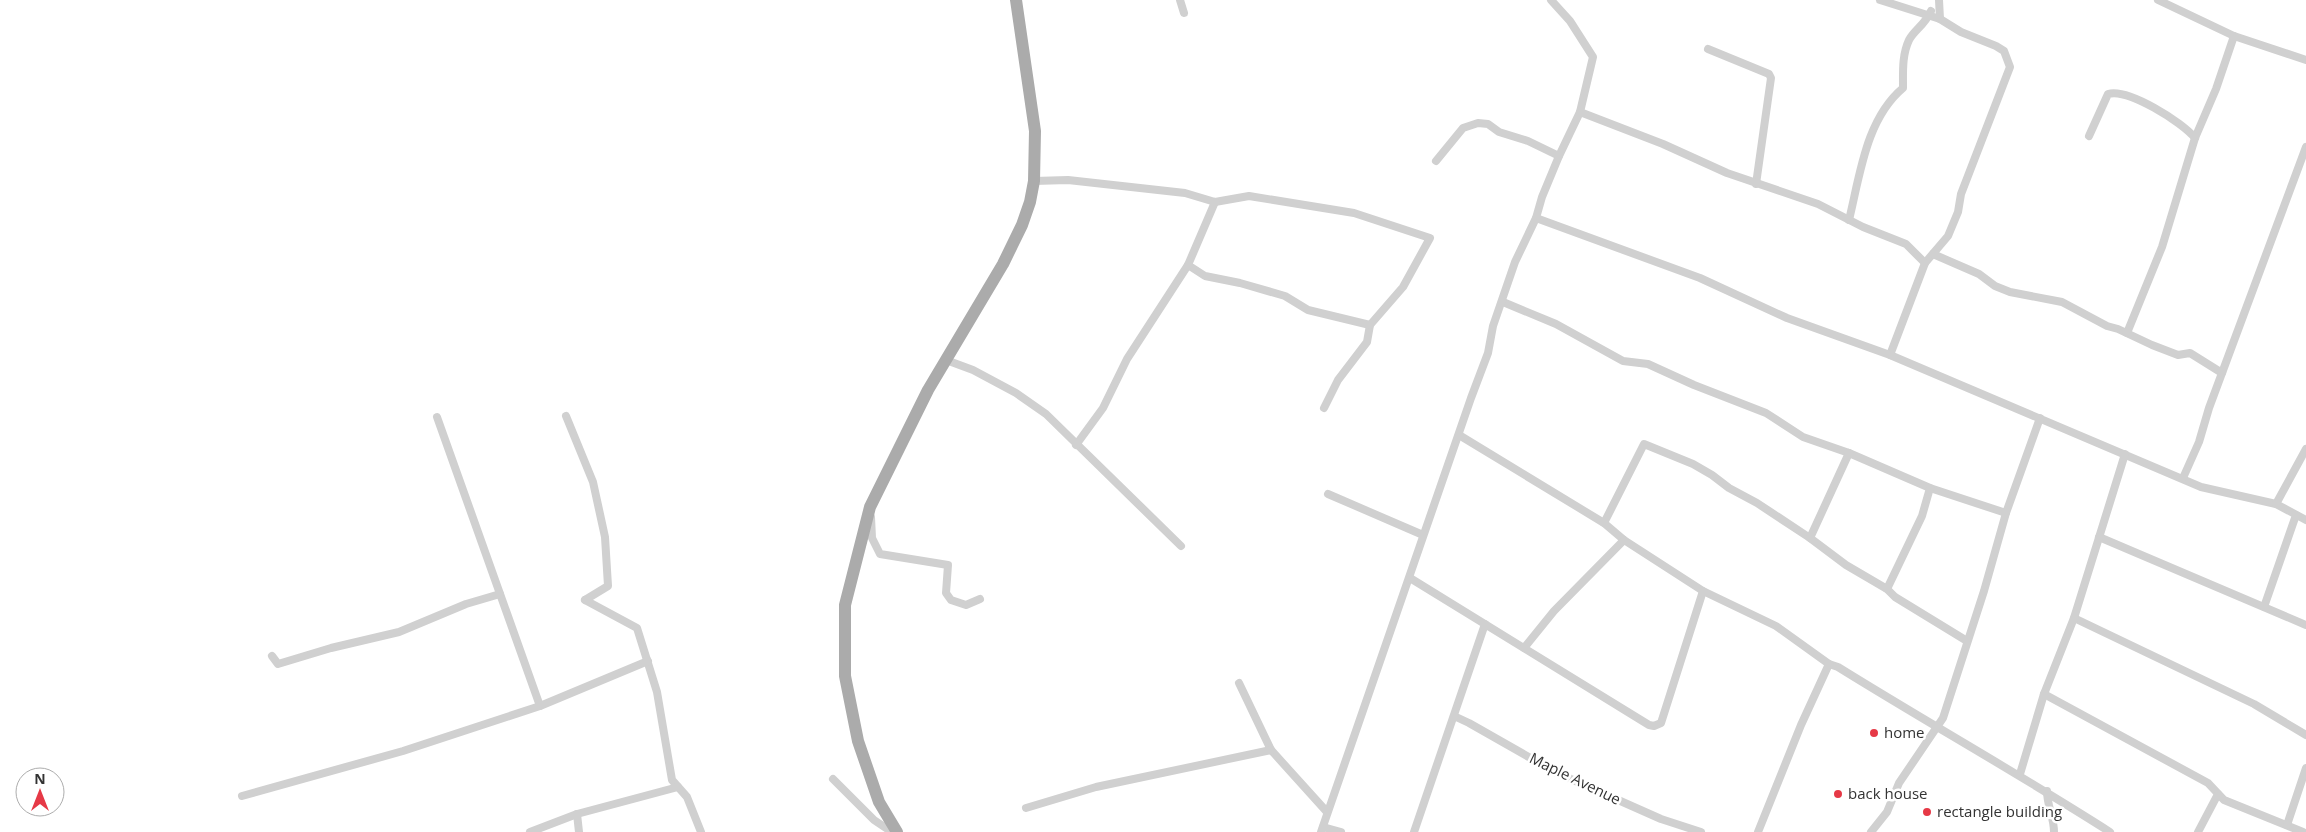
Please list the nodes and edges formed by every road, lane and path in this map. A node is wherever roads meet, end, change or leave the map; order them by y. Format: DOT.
graph roads {
  1 [pos="1016,0"];
  2 [pos="1180,0"];
  3 [pos="1551,0"];
  4 [pos="1880,0"];
  5 [pos="1940,0"];
  6 [pos="2158,0"];
  7 [pos="1931,11"];
  8 [pos="1184,13"];
  9 [pos="1940,19"];
  10 [pos="2234,36"];
  11 [pos="1708,49"];
  12 [pos="2306,60"];
  13 [pos="1580,112"];
  14 [pos="2089,136"];
  15 [pos="2195,138"];
  16 [pos="2306,147"];
  17 [pos="1559,156"];
  18 [pos="1436,162"];
  19 [pos="1034,181"];
  20 [pos="1756,184"];
  21 [pos="1215,202"];
  22 [pos="1536,218"];
  23 [pos="1848,220"];
  24 [pos="1933,254"];
  25 [pos="1926,263"];
  26 [pos="1188,265"];
  27 [pos="1503,302"];
  28 [pos="1370,326"];
  29 [pos="2127,333"];
  30 [pos="1890,355"];
  31 [pos="946,360"];
  32 [pos="2222,373"];
  33 [pos="1324,408"];
  34 [pos="566,416"];
  35 [pos="437,417"];
  36 [pos="2040,418"];
  37 [pos="1458,435"];
  38 [pos="1076,444"];
  39 [pos="2306,449"];
  40 [pos="1849,453"];
  41 [pos="2125,454"];
  42 [pos="2183,478"];
  43 [pos="1930,488"];
  44 [pos="1328,494"];
  45 [pos="2276,504"];
  46 [pos="870,507"];
  47 [pos="2006,513"];
  48 [pos="2296,515"];
  49 [pos="2306,520"];
  50 [pos="1604,523"];
  51 [pos="1423,535"];
  52 [pos="2099,537"];
  53 [pos="1810,538"];
  54 [pos="1624,540"];
  55 [pos="1180,546"];
  56 [pos="1410,578"];
  57 [pos="1887,589"];
  58 [pos="1703,591"];
  59 [pos="500,594"];
  60 [pos="980,599"];
  61 [pos="2264,607"];
  62 [pos="2074,618"];
  63 [pos="1485,624"];
  64 [pos="2306,625"];
  65 [pos="1966,641"];
  66 [pos="1524,648"];
  67 [pos="272,656"];
  68 [pos="648,661"];
  69 [pos="1829,664"];
  70 [pos="1239,683"];
  71 [pos="2044,694"];
  72 [pos="540,706"];
  73 [pos="1454,716"];
  74 [pos="1937,728"];
  75 [pos="2306,735"];
  76 [pos="1270,750"];
  77 [pos="2306,768"];
  78 [pos="2020,774"];
  79 [pos="833,779"];
  80 [pos="678,787"];
  81 [pos="2047,792"];
  82 [pos="2218,794"];
  83 [pos="242,796"];
  84 [pos="1026,808"];
  85 [pos="1327,812"];
  86 [pos="577,814"];
  87 [pos="2288,825"];
  88 [pos="1322,830"];
  89 [pos="530,832"];
  90 [pos="580,832"];
  91 [pos="701,832"];
  92 [pos="892,832"];
  93 [pos="897,832"];
  94 [pos="1341,832"];
  95 [pos="1414,832"];
  96 [pos="1702,832"];
  97 [pos="1758,832"];
  98 [pos="1872,832"];
  99 [pos="2054,832"];
  100 [pos="2110,832"];
  101 [pos="2198,832"];
  102 [pos="2303,832"];
  1 -- 19 [label="main road"];
  2 -- 8 [label="street"];
  3 -- 13 [label="street"];
  4 -- 9 [label="street"];
  5 -- 9 [label="street"];
  6 -- 10 [label="street"];
  7 -- 23 [label="street"];
  9 -- 24 [label="street"];
  10 -- 12 [label="street"];
  10 -- 15 [label="street"];
  11 -- 20 [label="street"];
  13 -- 17 [label="street"];
  13 -- 20 [label="street"];
  14 -- 15 [label="street"];
  15 -- 29 [label="street"];
  16 -- 32 [label="street"];
  17 -- 18 [label="street"];
  17 -- 22 [label="street"];
  19 -- 21 [label="street"];
  19 -- 31 [label="main road"];
  20 -- 23 [label="street"];
  21 -- 26 [label="street"];
  21 -- 28 [label="street"];
  22 -- 27 [label="street"];
  22 -- 30 [label="street"];
  23 -- 25 [label="street"];
  24 -- 25 [label="street"];
  24 -- 29 [label="street"];
  25 -- 30 [label="street"];
  26 -- 28 [label="street"];
  26 -- 38 [label="street"];
  27 -- 37 [label="street"];
  27 -- 40 [label="street"];
  28 -- 33 [label="street"];
  29 -- 32 [label="street"];
  30 -- 36 [label="street"];
  31 -- 38 [label="street"];
  31 -- 46 [label="main road"];
  32 -- 42 [label="street"];
  34 -- 68 [label="street"];
  35 -- 59 [label="street"];
  36 -- 41 [label="street"];
  36 -- 47 [label="street"];
  37 -- 50 [label="street"];
  37 -- 51 [label="street"];
  38 -- 55 [label="street"];
  39 -- 45 [label="street"];
  40 -- 43 [label="street"];
  40 -- 53 [label="street"];
  41 -- 42 [label="street"];
  41 -- 52 [label="street"];
  42 -- 45 [label="street"];
  43 -- 47 [label="street"];
  43 -- 57 [label="street"];
  44 -- 51 [label="street"];
  45 -- 48 [label="street"];
  46 -- 60 [label="street"];
  46 -- 93 [label="main road"];
  47 -- 65 [label="street"];
  48 -- 49 [label="street"];
  48 -- 61 [label="street"];
  50 -- 53 [label="street"];
  50 -- 54 [label="street"];
  51 -- 56 [label="street"];
  52 -- 61 [label="street"];
  52 -- 62 [label="street"];
  53 -- 57 [label="street"];
  54 -- 58 [label="street"];
  54 -- 66 [label="street"];
  56 -- 63 [label="street"];
  56 -- 85 [label="street"];
  57 -- 65 [label="street"];
  58 -- 66 [label="street"];
  58 -- 69 [label="street"];
  59 -- 67 [label="street"];
  59 -- 72 [label="street"];
  61 -- 64 [label="street"];
  62 -- 71 [label="street"];
  62 -- 75 [label="street"];
  63 -- 66 [label="street"];
  63 -- 73 [label="street"];
  65 -- 74 [label="street"];
  68 -- 72 [label="street"];
  68 -- 80 [label="street"];
  69 -- 74 [label="street"];
  69 -- 97 [label="street"];
  70 -- 76 [label="street"];
  71 -- 78 [label="street"];
  71 -- 82 [label="street"];
  72 -- 83 [label="street"];
  73 -- 95 [label="street"];
  73 -- 96 [label="street, Maple Avenue"];
  74 -- 78 [label="street"];
  74 -- 98 [label="street"];
  76 -- 84 [label="street"];
  76 -- 85 [label="street"];
  77 -- 87 [label="street"];
  78 -- 81 [label="street"];
  79 -- 92 [label="street"];
  80 -- 86 [label="street"];
  80 -- 91 [label="street"];
  81 -- 99 [label="street"];
  81 -- 100 [label="street"];
  82 -- 87 [label="street"];
  82 -- 101 [label="street"];
  85 -- 88 [label="street"];
  86 -- 89 [label="street"];
  86 -- 90 [label="street"];
  87 -- 102 [label="street"];
  88 -- 94 [label="street"];
}
